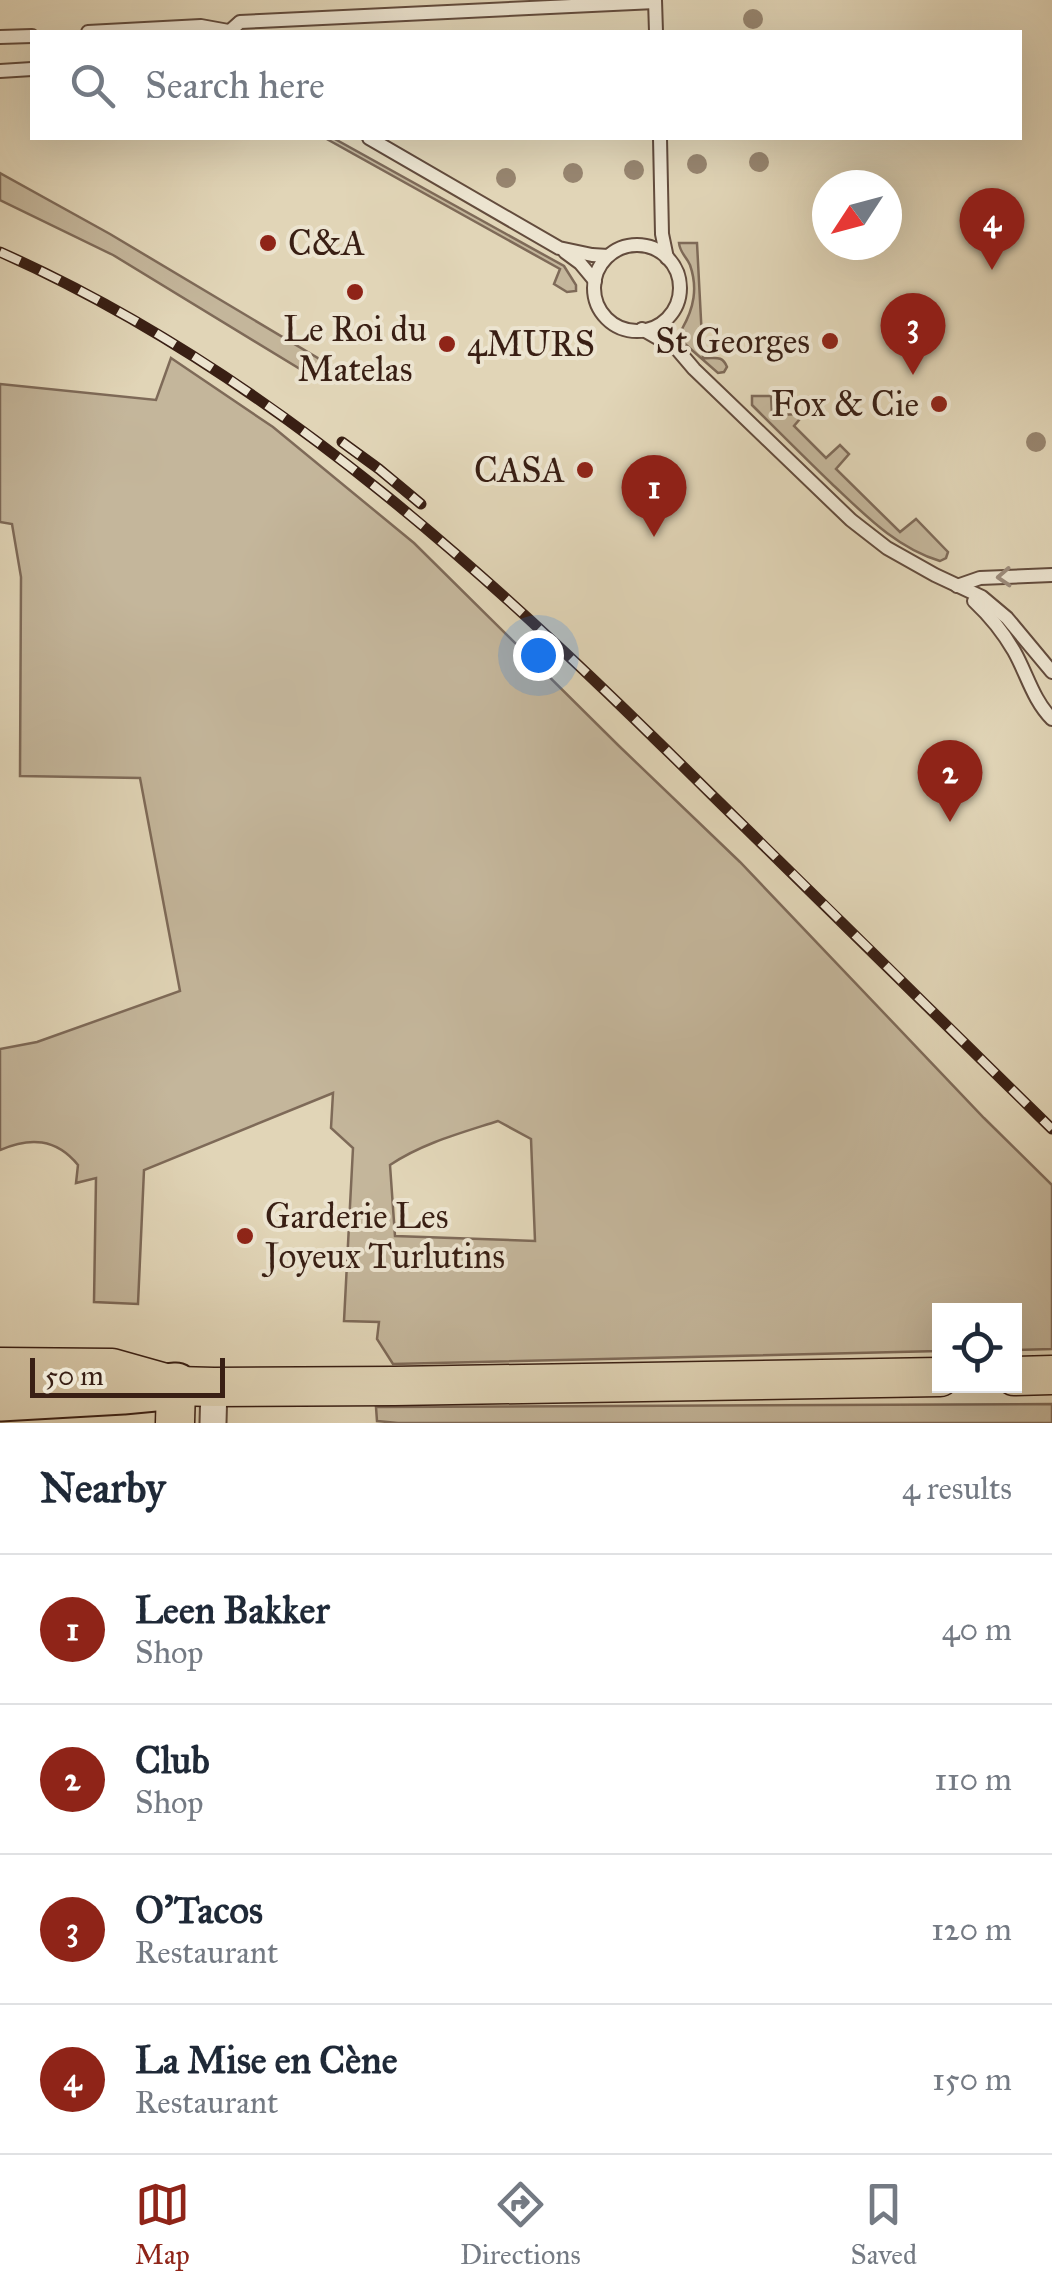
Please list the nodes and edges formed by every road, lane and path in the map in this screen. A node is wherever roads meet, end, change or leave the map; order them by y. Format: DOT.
graph roads {
  1 [pos="655,1"];
  2 [pos="125,30"];
  3 [pos="221,30"];
  4 [pos="234,30"];
  5 [pos="656,30"];
  6 [pos="30,36"];
  7 [pos="0,37"];
  8 [pos="30,69"];
  9 [pos="0,71"];
  10 [pos="372,140"];
  11 [pos="660,140"];
  12 [pos="559,248"];
  13 [pos="608,256"];
  14 [pos="666,258"];
  15 [pos="595,280"];
  16 [pos="668,316"];
  17 [pos="642,329"];
  18 [pos="677,349"];
  19 [pos="1052,575"];
  20 [pos="957,586"];
  21 [pos="1052,672"];
  22 [pos="1046,707"];
  23 [pos="1052,719"];
  24 [pos="0,1367"];
  25 [pos="1052,1375"];
  26 [pos="1022,1376"];
  27 [pos="932,1377"];
  28 [pos="0,1398"];
  29 [pos="194,1405"];
  1 -- 4 [label="lane"];
  1 -- 5 [label="lane"];
  2 -- 3 [label="lane"];
  6 -- 7 [label="lane"];
  8 -- 9 [label="lane"];
  10 -- 12 [label="lane"];
  11 -- 14 [label="lane"];
  12 -- 13 [label="lane"];
  12 -- 15 [label="lane"];
  13 -- 14 [label="lane"];
  13 -- 15 [label="lane"];
  14 -- 16 [label="lane"];
  15 -- 17 [label="lane"];
  16 -- 17 [label="lane"];
  16 -- 18 [label="lane"];
  17 -- 18 [label="lane"];
  18 -- 20 [label="lane"];
  19 -- 20 [label="lane, one-way"];
  20 -- 21 [label="lane"];
  20 -- 22 [label="lane"];
  22 -- 23 [label="lane"];
  24 -- 29 [label="main road"];
  25 -- 26 [label="main road"];
  27 -- 29 [label="main road"];
  28 -- 29 [label="highway"];
}
